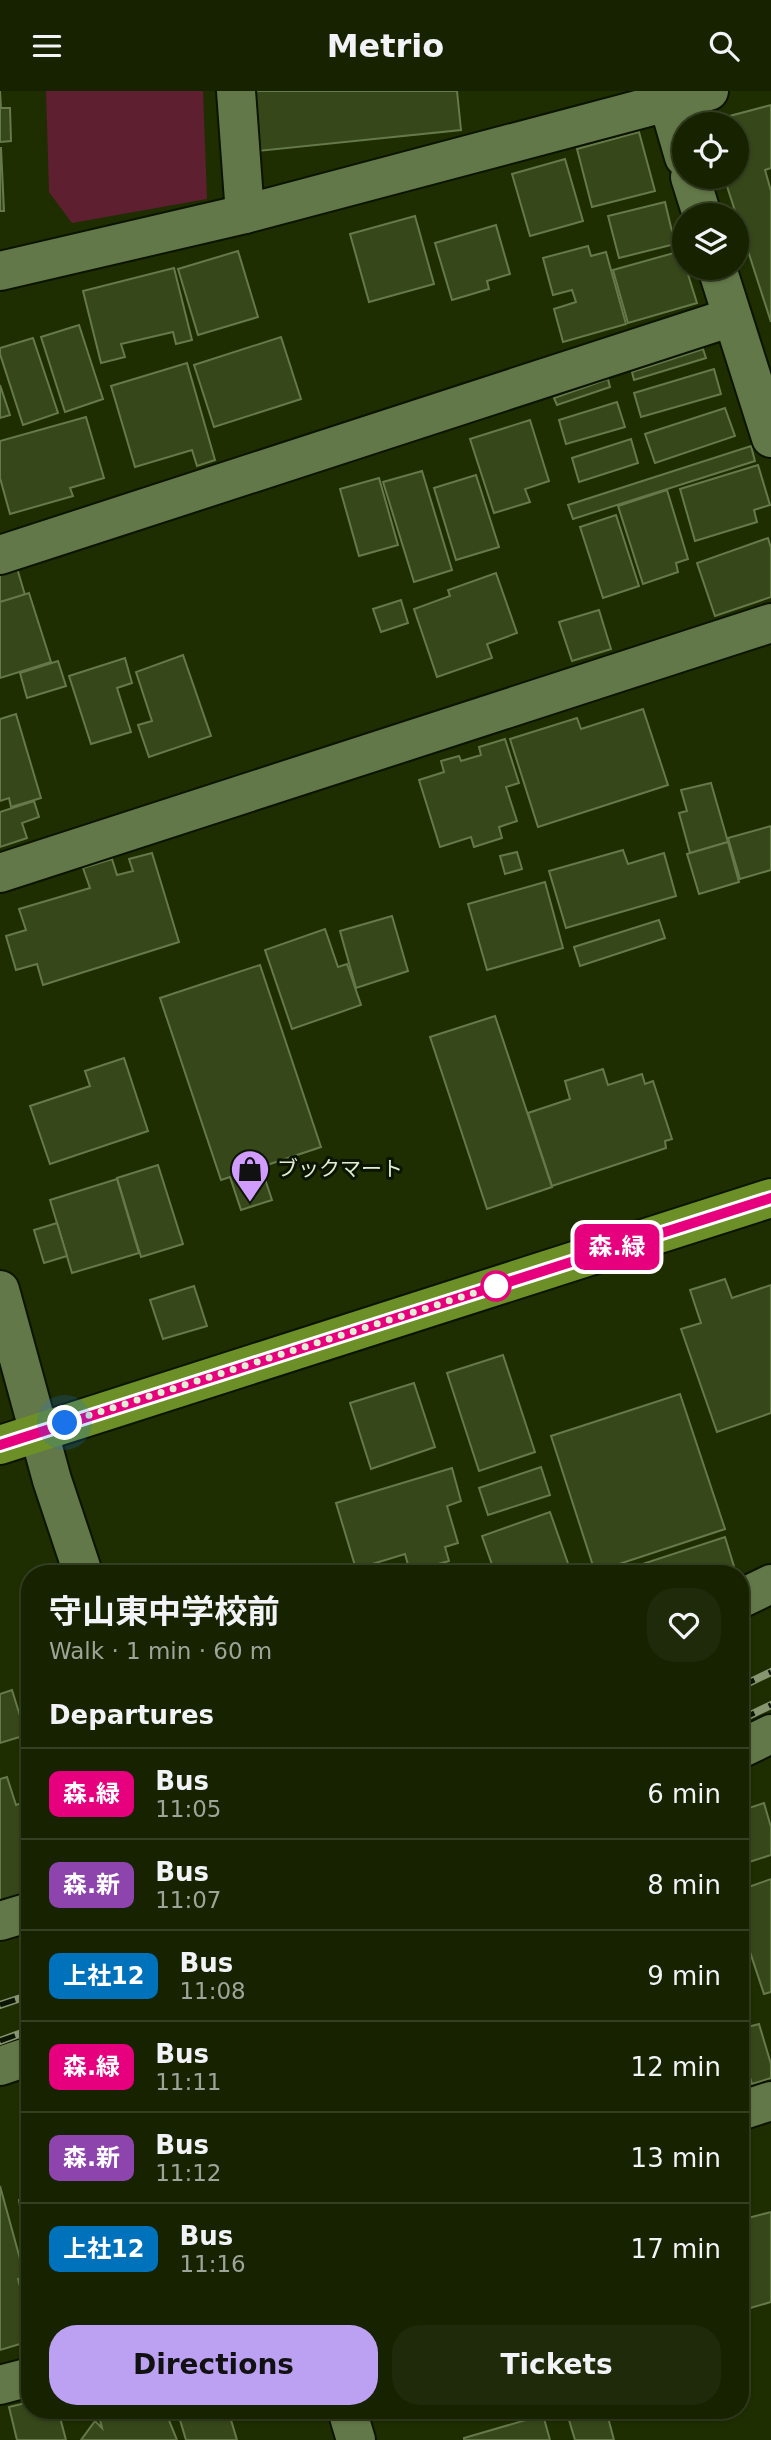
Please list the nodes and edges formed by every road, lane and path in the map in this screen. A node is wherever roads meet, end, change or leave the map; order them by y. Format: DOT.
graph roads {
  1 [pos="236,91"];
  2 [pos="709,91"];
  3 [pos="668,102"];
  4 [pos="672,116"];
  5 [pos="245,214"];
  6 [pos="0,271"];
  7 [pos="721,280"];
  8 [pos="732,317"];
  9 [pos="771,438"];
  10 [pos="0,555"];
  11 [pos="771,623"];
  12 [pos="0,873"];
  13 [pos="771,1198"];
  14 [pos="0,1290"];
  15 [pos="39,1432"];
  16 [pos="0,1444"];
  17 [pos="80,1565"];
  18 [pos="771,1584"];
  19 [pos="749,1595"];
  20 [pos="771,1734"];
  21 [pos="749,1745"];
  22 [pos="21,1915"];
  23 [pos="0,1921"];
  24 [pos="21,2059"];
  25 [pos="0,2066"];
  26 [pos="771,2101"];
  27 [pos="749,2108"];
  28 [pos="21,2379"];
  29 [pos="0,2385"];
  30 [pos="349,2419"];
  31 [pos="356,2440"];
  1 -- 5 [label="street"];
  2 -- 3 [label="street"];
  3 -- 4 [label="street"];
  3 -- 5 [label="street"];
  5 -- 6 [label="street"];
  7 -- 8 [label="street"];
  8 -- 9 [label="street"];
  8 -- 10 [label="street"];
  11 -- 12 [label="street"];
  13 -- 15 [label="main road"];
  14 -- 15 [label="street"];
  15 -- 16 [label="main road"];
  15 -- 17 [label="street"];
  18 -- 19 [label="street"];
  20 -- 21 [label="street"];
  22 -- 23 [label="street"];
  24 -- 25 [label="street"];
  26 -- 27 [label="street"];
  28 -- 29 [label="street"];
  30 -- 31 [label="street"];
}
